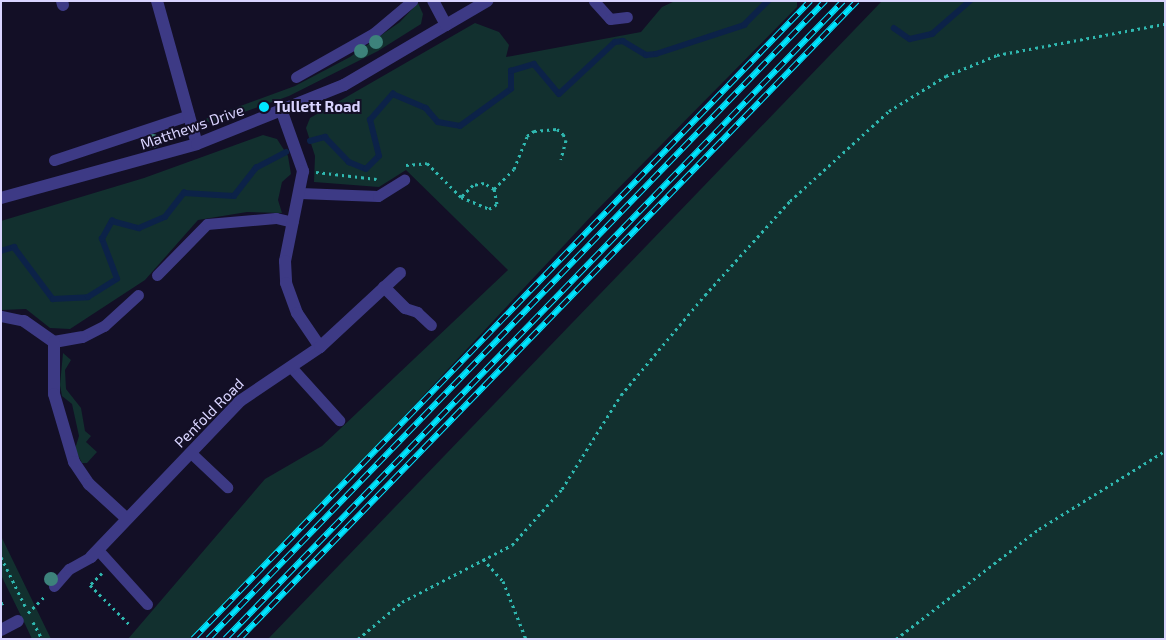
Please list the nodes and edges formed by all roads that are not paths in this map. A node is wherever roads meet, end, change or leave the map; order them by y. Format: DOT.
graph roads {
  1 [pos="157,1"];
  2 [pos="412,1"];
  3 [pos="433,1"];
  4 [pos="487,1"];
  5 [pos="594,1"];
  6 [pos="627,17"];
  7 [pos="446,26"];
  8 [pos="296,77"];
  9 [pos="282,112"];
  10 [pos="189,116"];
  11 [pos="197,144"];
  12 [pos="54,160"];
  13 [pos="404,180"];
  14 [pos="300,193"];
  15 [pos="1,198"];
  16 [pos="293,222"];
  17 [pos="400,273"];
  18 [pos="157,275"];
  19 [pos="384,287"];
  20 [pos="138,295"];
  21 [pos="405,308"];
  22 [pos="1,316"];
  23 [pos="24,322"];
  24 [pos="431,326"];
  25 [pos="82,337"];
  26 [pos="54,342"];
  27 [pos="320,347"];
  28 [pos="291,367"];
  29 [pos="339,420"];
  30 [pos="191,453"];
  31 [pos="227,487"];
  32 [pos="126,518"];
  33 [pos="94,554"];
  34 [pos="54,586"];
  35 [pos="147,604"];
  36 [pos="23,617"];
  37 [pos="1,630"];
  1 -- 10 [label="street"];
  2 -- 8 [label="lane"];
  3 -- 7 [label="street"];
  4 -- 7 [label="street, Matthews Drive"];
  5 -- 6 [label="lane"];
  7 -- 9 [label="street, Matthews Drive"];
  9 -- 11 [label="street, Matthews Drive"];
  9 -- 14 [label="street"];
  10 -- 11 [label="street"];
  10 -- 12 [label="lane"];
  11 -- 15 [label="street, Matthews Drive"];
  13 -- 14 [label="lane"];
  14 -- 16 [label="street"];
  16 -- 18 [label="lane"];
  16 -- 27 [label="street"];
  17 -- 19 [label="street, Penfold Road"];
  19 -- 21 [label="street"];
  19 -- 27 [label="street, Penfold Road"];
  20 -- 25 [label="lane"];
  21 -- 24 [label="lane"];
  22 -- 23 [label="lane"];
  23 -- 26 [label="street"];
  25 -- 26 [label="street"];
  26 -- 32 [label="street"];
  27 -- 28 [label="street, Penfold Road"];
  28 -- 29 [label="lane"];
  28 -- 30 [label="street, Penfold Road"];
  30 -- 31 [label="lane"];
  30 -- 32 [label="street, Penfold Road"];
  32 -- 33 [label="street, Penfold Road"];
  33 -- 34 [label="lane"];
  33 -- 35 [label="lane"];
  36 -- 37 [label="street"];
}
